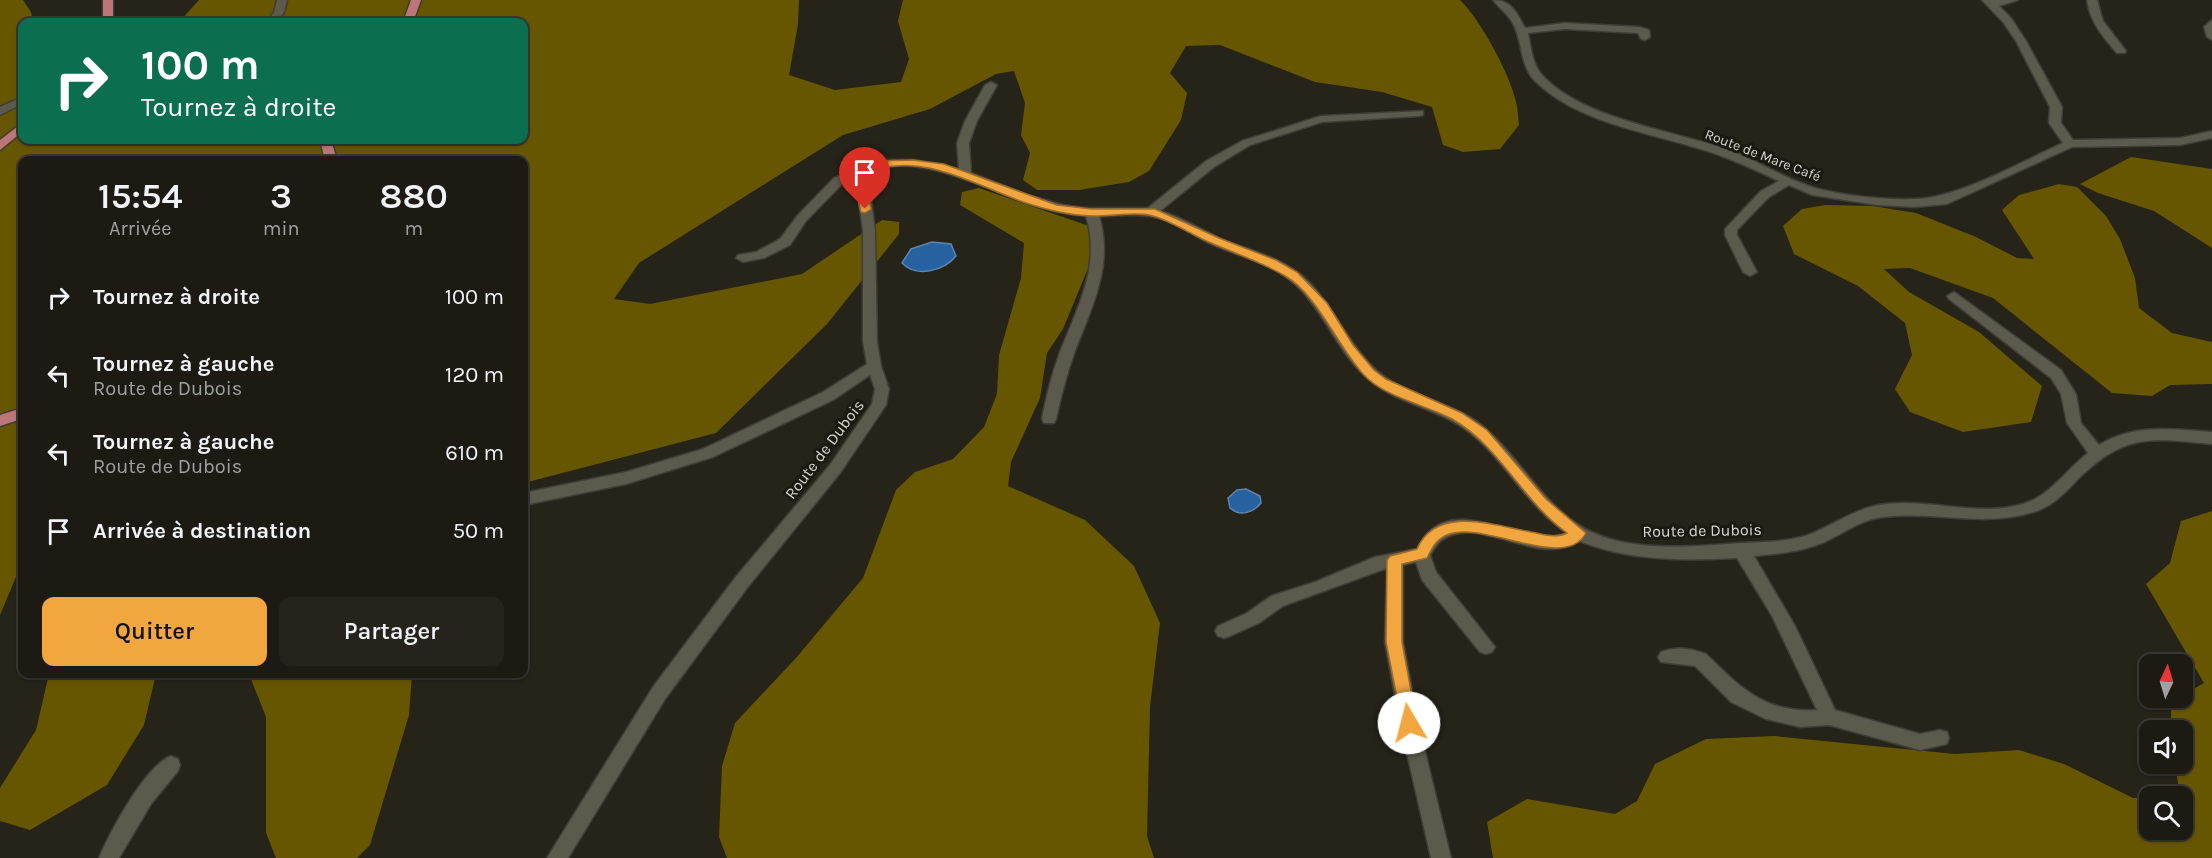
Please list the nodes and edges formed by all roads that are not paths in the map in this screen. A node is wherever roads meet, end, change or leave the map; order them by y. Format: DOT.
graph roads {
  1 [pos="108,0"];
  2 [pos="282,0"];
  3 [pos="416,0"];
  4 [pos="1498,0"];
  5 [pos="2013,0"];
  6 [pos="2092,0"];
  7 [pos="1990,2"];
  8 [pos="108,18"];
  9 [pos="275,18"];
  10 [pos="411,18"];
  11 [pos="2212,22"];
  12 [pos="1522,31"];
  13 [pos="1644,37"];
  14 [pos="2212,37"];
  15 [pos="2121,51"];
  16 [pos="991,85"];
  17 [pos="18,102"];
  18 [pos="0,112"];
  19 [pos="1419,113"];
  20 [pos="18,130"];
  21 [pos="2212,134"];
  22 [pos="2070,144"];
  23 [pos="0,146"];
  24 [pos="864,171"];
  25 [pos="965,174"];
  26 [pos="1786,182"];
  27 [pos="1151,212"];
  28 [pos="1092,213"];
  29 [pos="743,258"];
  30 [pos="1750,272"];
  31 [pos="1954,296"];
  32 [pos="873,366"];
  33 [pos="18,414"];
  34 [pos="1049,419"];
  35 [pos="0,421"];
  36 [pos="2212,438"];
  37 [pos="2097,453"];
  38 [pos="528,498"];
  39 [pos="1579,533"];
  40 [pos="1741,550"];
  41 [pos="1422,554"];
  42 [pos="1395,560"];
  43 [pos="1224,631"];
  44 [pos="1486,647"];
  45 [pos="1666,657"];
  46 [pos="1828,717"];
  47 [pos="1940,738"];
  48 [pos="171,765"];
  49 [pos="109,858"];
  50 [pos="557,858"];
  51 [pos="1441,858"];
  1 -- 8 [label="main road"];
  2 -- 9 [label="street"];
  3 -- 10 [label="main road"];
  4 -- 12 [label="street, Route de Mare Café"];
  5 -- 7 [label="street"];
  6 -- 15 [label="street"];
  7 -- 22 [label="street"];
  11 -- 14 [label="street"];
  12 -- 13 [label="street"];
  12 -- 26 [label="street, Route de Mare Café"];
  16 -- 25 [label="street"];
  17 -- 18 [label="street"];
  19 -- 27 [label="street"];
  20 -- 23 [label="main road"];
  21 -- 22 [label="street, Route de Mare Café"];
  22 -- 26 [label="street, Route de Mare Café"];
  24 -- 25 [label="street, Route de Dubois"];
  24 -- 29 [label="street"];
  24 -- 32 [label="street, Route de Dubois"];
  25 -- 28 [label="street, Route de Dubois"];
  26 -- 30 [label="street"];
  27 -- 28 [label="street, Route de Dubois"];
  27 -- 39 [label="street, Route de Dubois"];
  28 -- 34 [label="street"];
  31 -- 37 [label="street"];
  32 -- 38 [label="street"];
  32 -- 50 [label="street, Route de Dubois"];
  33 -- 35 [label="main road"];
  36 -- 37 [label="street, Route de Dubois"];
  37 -- 40 [label="street, Route de Dubois"];
  39 -- 40 [label="street, Route de Dubois"];
  39 -- 41 [label="street"];
  40 -- 46 [label="street"];
  41 -- 42 [label="street"];
  41 -- 44 [label="street"];
  42 -- 43 [label="street"];
  42 -- 51 [label="street"];
  45 -- 46 [label="street"];
  46 -- 47 [label="street"];
  48 -- 49 [label="street"];
}
